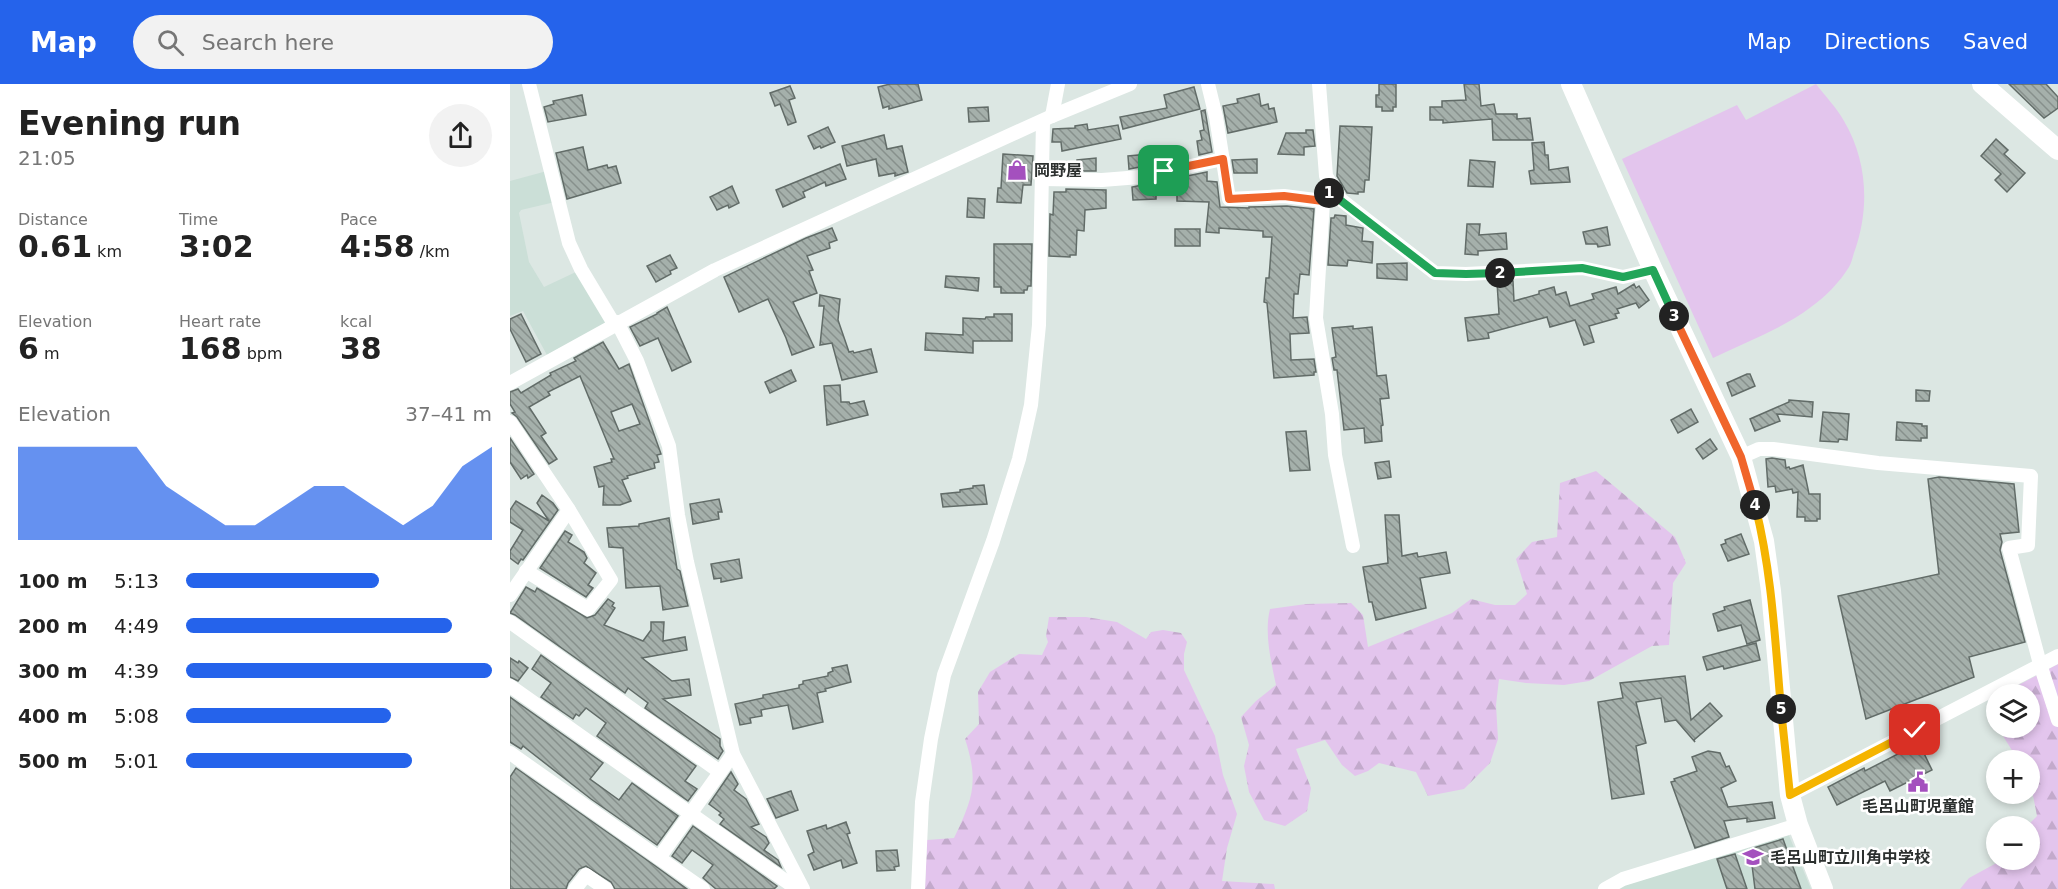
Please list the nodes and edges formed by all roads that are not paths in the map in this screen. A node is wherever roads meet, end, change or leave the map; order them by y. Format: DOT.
graph roads {
  1 [pos="529,84"];
  2 [pos="1058,84"];
  3 [pos="1130,84"];
  4 [pos="1208,84"];
  5 [pos="1319,84"];
  6 [pos="1571,84"];
  7 [pos="1982,84"];
  8 [pos="1047,119"];
  9 [pos="2058,150"];
  10 [pos="1223,159"];
  11 [pos="1042,179"];
  12 [pos="1333,187"];
  13 [pos="1323,201"];
  14 [pos="1653,270"];
  15 [pos="615,323"];
  16 [pos="510,383"];
  17 [pos="510,422"];
  18 [pos="1741,457"];
  19 [pos="569,510"];
  20 [pos="1353,546"];
  21 [pos="526,570"];
  22 [pos="510,595"];
  23 [pos="510,622"];
  24 [pos="2058,656"];
  25 [pos="2040,664"];
  26 [pos="510,687"];
  27 [pos="2058,720"];
  28 [pos="510,753"];
  29 [pos="733,754"];
  30 [pos="720,772"];
  31 [pos="1790,795"];
  32 [pos="690,814"];
  33 [pos="1798,825"];
  34 [pos="659,858"];
  35 [pos="576,889"];
  36 [pos="606,889"];
  37 [pos="703,889"];
  38 [pos="797,889"];
  39 [pos="803,889"];
  40 [pos="918,889"];
  41 [pos="1605,889"];
  42 [pos="1823,889"];
  1 -- 15 [label="street"];
  2 -- 8 [label="street"];
  3 -- 8 [label="street"];
  4 -- 10 [label="street"];
  5 -- 12 [label="street"];
  6 -- 14 [label="street"];
  7 -- 9 [label="street"];
  8 -- 11 [label="street"];
  8 -- 15 [label="street"];
  10 -- 11 [label="street"];
  10 -- 13 [label="street"];
  11 -- 40 [label="street"];
  12 -- 13 [label="street"];
  12 -- 14 [label="street"];
  13 -- 20 [label="street"];
  14 -- 18 [label="street"];
  15 -- 16 [label="street"];
  15 -- 29 [label="street"];
  17 -- 19 [label="street"];
  18 -- 25 [label="street"];
  18 -- 31 [label="street"];
  19 -- 21 [label="street"];
  19 -- 21 [label="street"];
  21 -- 22 [label="street"];
  23 -- 30 [label="street"];
  24 -- 25 [label="street"];
  25 -- 27 [label="street"];
  25 -- 31 [label="street"];
  26 -- 32 [label="street"];
  28 -- 34 [label="street"];
  29 -- 30 [label="street"];
  29 -- 39 [label="street"];
  30 -- 32 [label="street"];
  31 -- 33 [label="street"];
  32 -- 34 [label="street"];
  32 -- 38 [label="street"];
  33 -- 41 [label="street"];
  33 -- 42 [label="street"];
  34 -- 37 [label="street"];
  35 -- 36 [label="street"];
}
